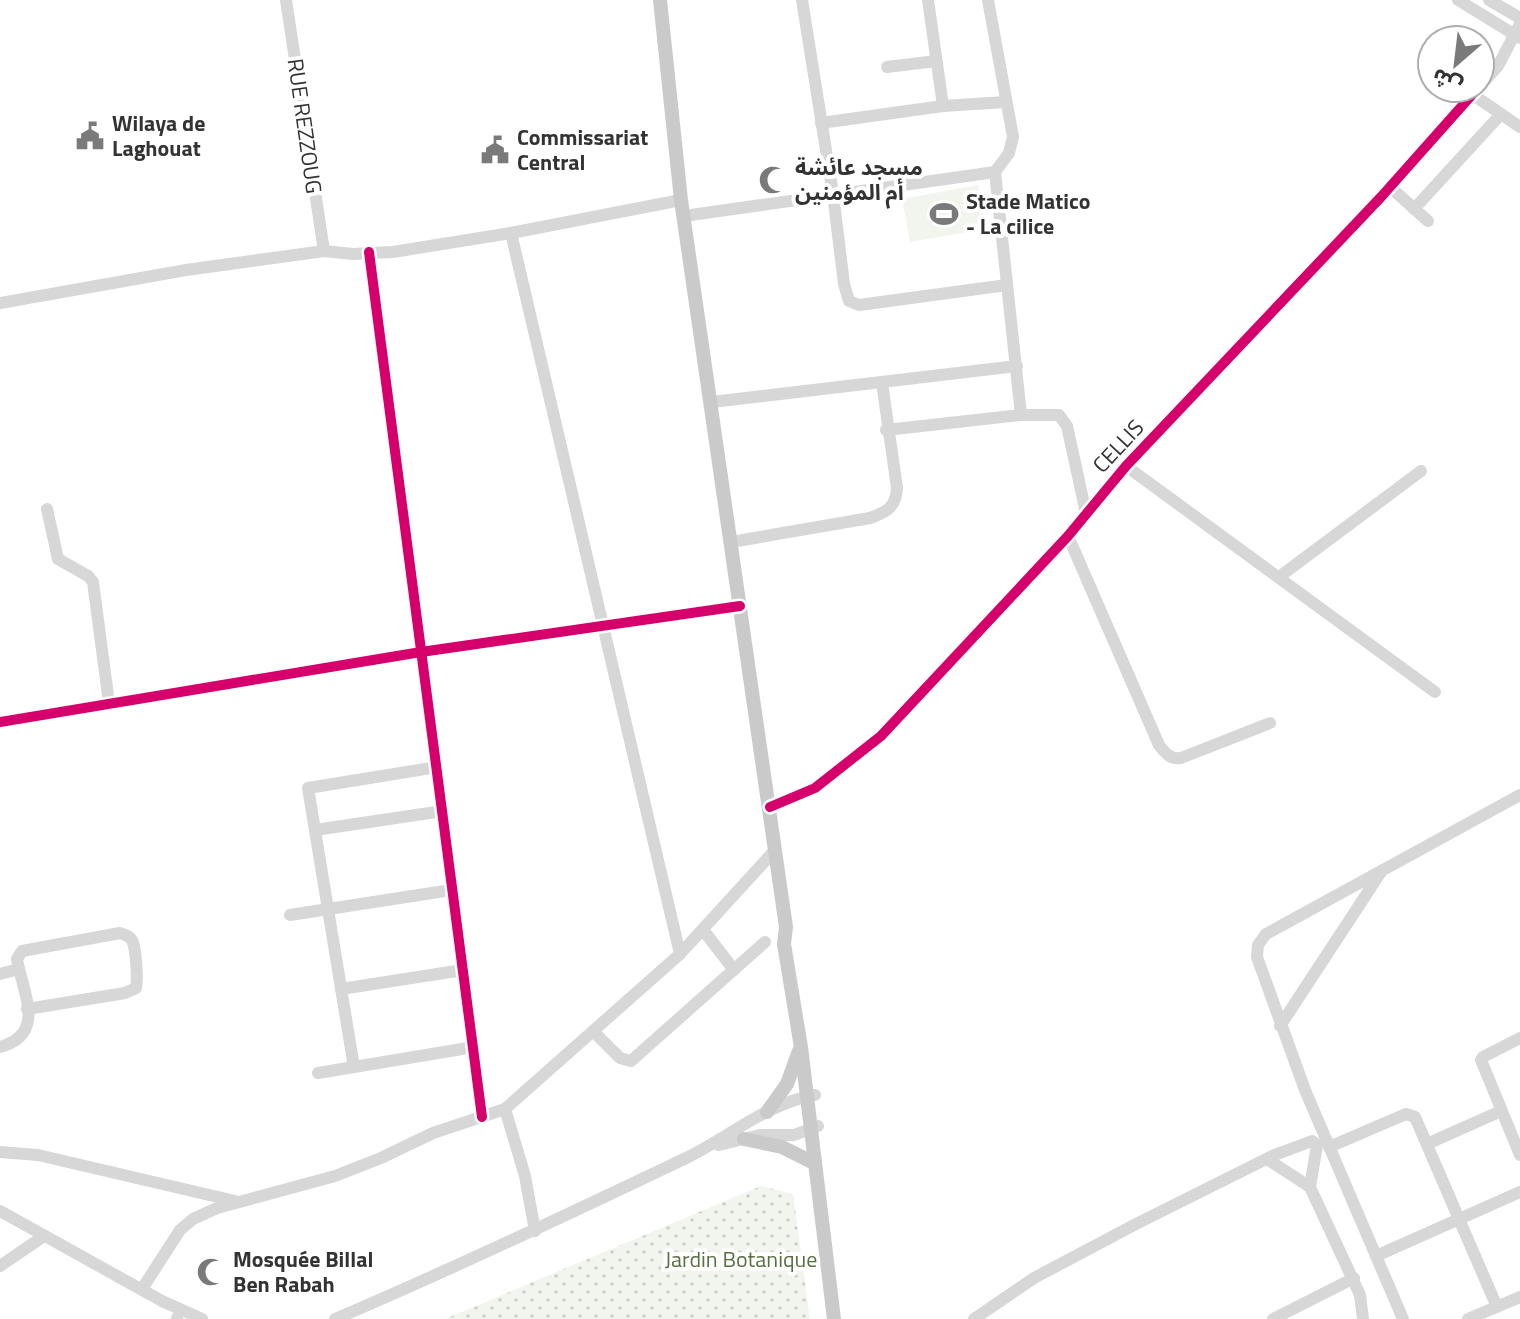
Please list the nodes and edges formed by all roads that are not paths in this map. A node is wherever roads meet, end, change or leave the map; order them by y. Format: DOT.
graph roads {
  1 [pos="286,0"];
  2 [pos="649,0"];
  3 [pos="660,0"];
  4 [pos="802,0"];
  5 [pos="928,0"];
  6 [pos="988,0"];
  7 [pos="1458,0"];
  8 [pos="1489,0"];
  9 [pos="661,25"];
  10 [pos="1519,29"];
  11 [pos="936,61"];
  12 [pos="887,67"];
  13 [pos="1496,68"];
  14 [pos="1006,102"];
  15 [pos="1464,104"];
  16 [pos="1491,104"];
  17 [pos="943,106"];
  18 [pos="1501,114"];
  19 [pos="821,123"];
  20 [pos="1520,127"];
  21 [pos="995,172"];
  22 [pos="1390,187"];
  23 [pos="833,194"];
  24 [pos="682,208"];
  25 [pos="1414,209"];
  26 [pos="1428,221"];
  27 [pos="511,233"];
  28 [pos="324,251"];
  29 [pos="369,252"];
  30 [pos="1007,285"];
  31 [pos="0,303"];
  32 [pos="1017,366"];
  33 [pos="882,383"];
  34 [pos="712,402"];
  35 [pos="1021,415"];
  36 [pos="886,430"];
  37 [pos="1126,466"];
  38 [pos="1421,471"];
  39 [pos="47,509"];
  40 [pos="1086,513"];
  41 [pos="1068,536"];
  42 [pos="731,542"];
  43 [pos="1279,577"];
  44 [pos="740,606"];
  45 [pos="602,625"];
  46 [pos="421,652"];
  47 [pos="1435,692"];
  48 [pos="109,703"];
  49 [pos="0,722"];
  50 [pos="1270,723"];
  51 [pos="437,767"];
  52 [pos="1518,801"];
  53 [pos="770,807"];
  54 [pos="443,811"];
  55 [pos="315,830"];
  56 [pos="775,850"];
  57 [pos="1383,869"];
  58 [pos="451,890"];
  59 [pos="328,909"];
  60 [pos="290,915"];
  61 [pos="786,927"];
  62 [pos="704,931"];
  63 [pos="765,942"];
  64 [pos="680,954"];
  65 [pos="19,969"];
  66 [pos="463,970"];
  67 [pos="734,970"];
  68 [pos="0,974"];
  69 [pos="341,989"];
  70 [pos="27,1009"];
  71 [pos="1280,1026"];
  72 [pos="594,1032"];
  73 [pos="1520,1038"];
  74 [pos="0,1047"];
  75 [pos="474,1047"];
  76 [pos="801,1047"];
  77 [pos="354,1067"];
  78 [pos="318,1073"];
  79 [pos="811,1096"];
  80 [pos="505,1109"];
  81 [pos="1501,1111"];
  82 [pos="767,1112"];
  83 [pos="482,1117"];
  84 [pos="814,1128"];
  85 [pos="744,1139"];
  86 [pos="1427,1144"];
  87 [pos="1329,1147"];
  88 [pos="704,1149"];
  89 [pos="0,1152"];
  90 [pos="1520,1155"];
  91 [pos="1267,1159"];
  92 [pos="814,1163"];
  93 [pos="1310,1187"];
  94 [pos="1520,1192"];
  95 [pos="239,1202"];
  96 [pos="0,1211"];
  97 [pos="1460,1219"];
  98 [pos="535,1231"];
  99 [pos="44,1236"];
  100 [pos="1376,1256"];
  101 [pos="0,1266"];
  102 [pos="1354,1278"];
  103 [pos="142,1289"];
  104 [pos="1520,1297"];
  105 [pos="162,1301"];
  106 [pos="1497,1307"];
  107 [pos="177,1319"];
  108 [pos="202,1319"];
  109 [pos="335,1319"];
  110 [pos="834,1319"];
  111 [pos="844,1319"];
  112 [pos="974,1319"];
  113 [pos="1273,1319"];
  114 [pos="1363,1319"];
  115 [pos="1403,1319"];
  116 [pos="1468,1319"];
  1 -- 28 [label="street, RUE REZZOUG"];
  2 -- 9 [label="main road"];
  3 -- 9 [label="main road"];
  4 -- 19 [label="street"];
  5 -- 11 [label="street"];
  6 -- 14 [label="street"];
  7 -- 10 [label="street"];
  8 -- 10 [label="street"];
  9 -- 24 [label="main road"];
  10 -- 13 [label="street, CELLIS"];
  11 -- 12 [label="street"];
  11 -- 17 [label="street"];
  14 -- 17 [label="street"];
  14 -- 21 [label="street"];
  15 -- 22 [label="street, CELLIS"];
  16 -- 18 [label="street"];
  17 -- 19 [label="street"];
  18 -- 20 [label="street"];
  18 -- 25 [label="street"];
  19 -- 23 [label="street"];
  21 -- 23 [label="street"];
  21 -- 30 [label="street"];
  22 -- 25 [label="street"];
  22 -- 37 [label="street, CELLIS"];
  23 -- 24 [label="street"];
  23 -- 30 [label="street"];
  24 -- 27 [label="street"];
  24 -- 34 [label="main road"];
  25 -- 26 [label="street"];
  27 -- 29 [label="street"];
  27 -- 45 [label="street"];
  28 -- 29 [label="street"];
  28 -- 31 [label="street"];
  29 -- 46 [label="street"];
  30 -- 32 [label="street"];
  32 -- 33 [label="street"];
  32 -- 35 [label="street"];
  33 -- 34 [label="street"];
  33 -- 36 [label="street"];
  34 -- 42 [label="main road"];
  35 -- 36 [label="street"];
  35 -- 40 [label="street"];
  36 -- 42 [label="street"];
  37 -- 40 [label="street, CELLIS"];
  37 -- 43 [label="street"];
  38 -- 43 [label="street"];
  39 -- 48 [label="street"];
  40 -- 41 [label="street, CELLIS"];
  41 -- 50 [label="street"];
  41 -- 53 [label="street, CELLIS"];
  42 -- 44 [label="main road"];
  43 -- 47 [label="street"];
  44 -- 45 [label="street"];
  44 -- 53 [label="main road"];
  45 -- 46 [label="street"];
  45 -- 64 [label="street"];
  46 -- 48 [label="street"];
  46 -- 51 [label="street"];
  48 -- 49 [label="street"];
  51 -- 54 [label="street"];
  51 -- 55 [label="street"];
  52 -- 57 [label="street"];
  53 -- 56 [label="main road"];
  54 -- 55 [label="street"];
  54 -- 58 [label="street"];
  55 -- 59 [label="street"];
  56 -- 61 [label="main road"];
  56 -- 62 [label="street"];
  57 -- 71 [label="street"];
  57 -- 71 [label="street"];
  58 -- 59 [label="street"];
  58 -- 66 [label="street"];
  59 -- 60 [label="street"];
  59 -- 69 [label="street"];
  61 -- 76 [label="main road"];
  61 -- 79 [label="main road"];
  62 -- 64 [label="street"];
  62 -- 67 [label="street"];
  63 -- 67 [label="street"];
  64 -- 72 [label="street"];
  65 -- 68 [label="street"];
  65 -- 70 [label="street"];
  65 -- 70 [label="street"];
  66 -- 69 [label="street"];
  66 -- 75 [label="street"];
  67 -- 72 [label="street"];
  69 -- 77 [label="street"];
  70 -- 74 [label="street"];
  71 -- 87 [label="street"];
  72 -- 80 [label="street"];
  73 -- 81 [label="street"];
  75 -- 77 [label="street"];
  75 -- 83 [label="street"];
  76 -- 79 [label="main road"];
  76 -- 82 [label="main road"];
  77 -- 78 [label="street"];
  79 -- 82 [label="street"];
  79 -- 84 [label="main road"];
  80 -- 83 [label="street"];
  80 -- 98 [label="street"];
  81 -- 86 [label="street"];
  81 -- 90 [label="street"];
  82 -- 88 [label="street"];
  83 -- 95 [label="street"];
  84 -- 85 [label="street"];
  84 -- 92 [label="main road"];
  84 -- 111 [label="main road"];
  85 -- 88 [label="street"];
  85 -- 92 [label="main road"];
  86 -- 87 [label="street"];
  86 -- 97 [label="street"];
  87 -- 100 [label="street"];
  88 -- 98 [label="street"];
  89 -- 95 [label="street"];
  91 -- 93 [label="street"];
  91 -- 93 [label="street"];
  91 -- 112 [label="street"];
  92 -- 110 [label="main road"];
  93 -- 102 [label="street"];
  94 -- 97 [label="street"];
  95 -- 103 [label="street"];
  96 -- 99 [label="street"];
  97 -- 100 [label="street"];
  97 -- 106 [label="street"];
  98 -- 109 [label="street"];
  99 -- 101 [label="street"];
  99 -- 103 [label="street"];
  100 -- 115 [label="street"];
  102 -- 113 [label="street"];
  102 -- 114 [label="street"];
  103 -- 105 [label="street"];
  104 -- 106 [label="street"];
  105 -- 107 [label="street"];
  105 -- 108 [label="street"];
  106 -- 116 [label="street"];
}
